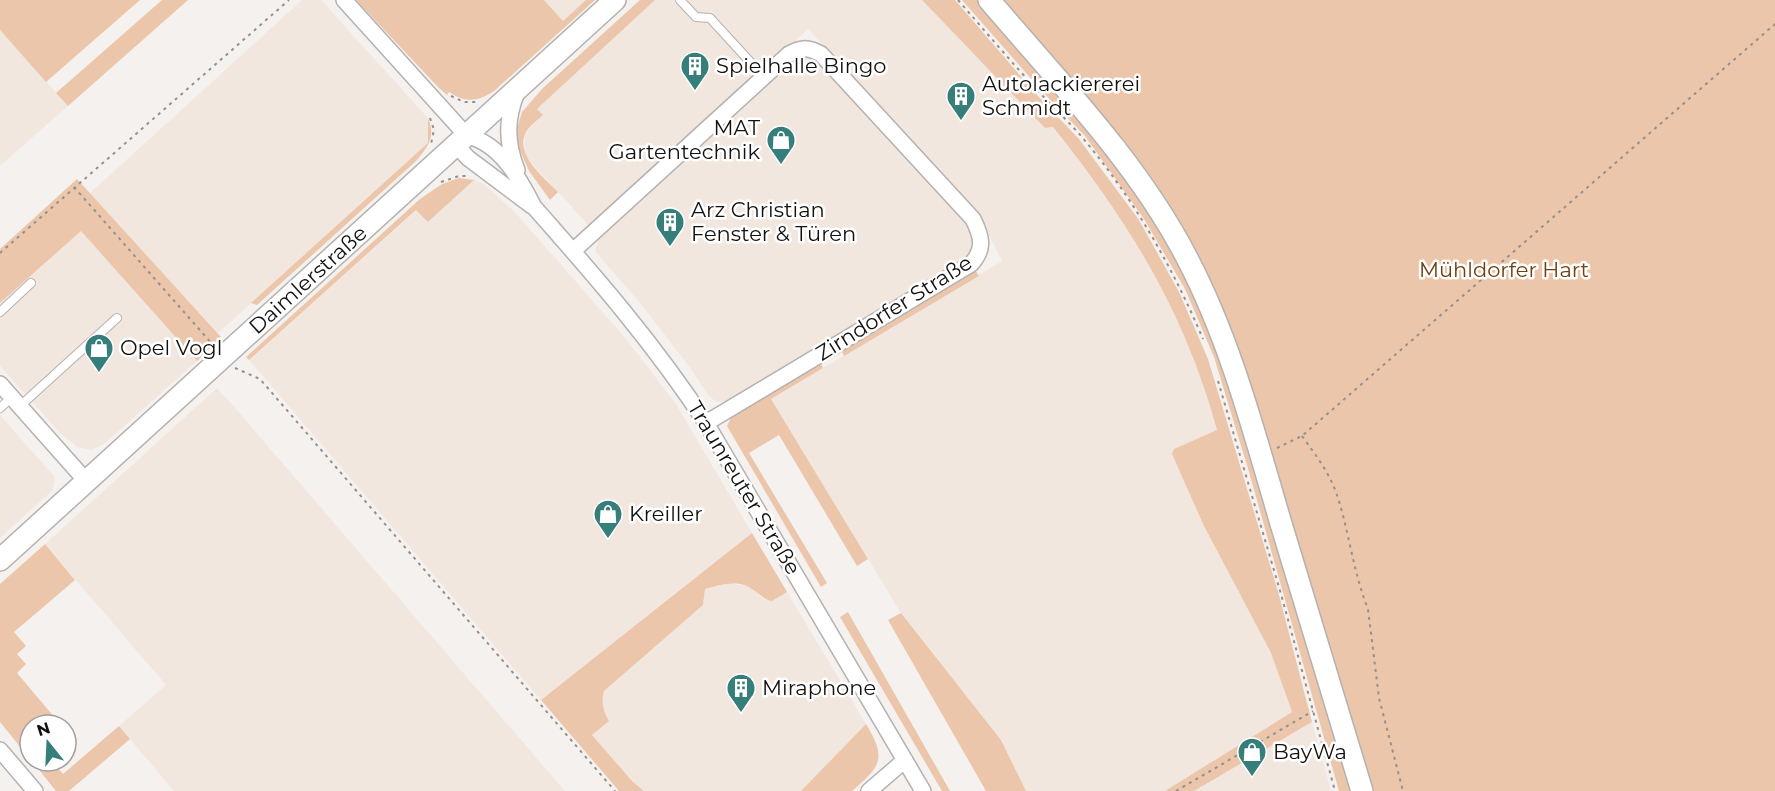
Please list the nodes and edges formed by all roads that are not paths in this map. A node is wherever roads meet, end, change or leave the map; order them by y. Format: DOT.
graph roads {
  1 [pos="344,0"];
  2 [pos="615,0"];
  3 [pos="680,0"];
  4 [pos="988,0"];
  5 [pos="764,77"];
  6 [pos="518,88"];
  7 [pos="461,141"];
  8 [pos="525,189"];
  9 [pos="534,207"];
  10 [pos="573,251"];
  11 [pos="31,283"];
  12 [pos="0,312"];
  13 [pos="117,318"];
  14 [pos="0,384"];
  15 [pos="16,402"];
  16 [pos="0,408"];
  17 [pos="706,423"];
  18 [pos="87,482"];
  19 [pos="0,560"];
  20 [pos="0,750"];
  21 [pos="905,760"];
  22 [pos="35,791"];
  23 [pos="869,791"];
  24 [pos="923,791"];
  25 [pos="1362,791"];
  1 -- 7 [label="street"];
  2 -- 6 [label="main road, Daimlerstraße"];
  3 -- 5 [label="lane"];
  4 -- 25 [label="main road"];
  5 -- 10 [label="street, Zirndorfer Straße"];
  5 -- 17 [label="street, Zirndorfer Straße"];
  6 -- 7 [label="main road, Daimlerstraße"];
  6 -- 8 [label="street, Traunreuter Straße"];
  7 -- 8 [label="street, Traunreuter Straße"];
  7 -- 9 [label="street, Traunreuter Straße"];
  7 -- 18 [label="main road, Daimlerstraße"];
  8 -- 9 [label="street, Traunreuter Straße"];
  9 -- 10 [label="street, Traunreuter Straße"];
  10 -- 17 [label="street, Traunreuter Straße"];
  11 -- 12 [label="lane"];
  13 -- 15 [label="lane"];
  14 -- 15 [label="street"];
  15 -- 16 [label="lane"];
  15 -- 18 [label="street"];
  17 -- 21 [label="street, Traunreuter Straße"];
  18 -- 19 [label="main road, Daimlerstraße"];
  20 -- 22 [label="street"];
  21 -- 23 [label="street"];
  21 -- 24 [label="street, Traunreuter Straße"];
}
